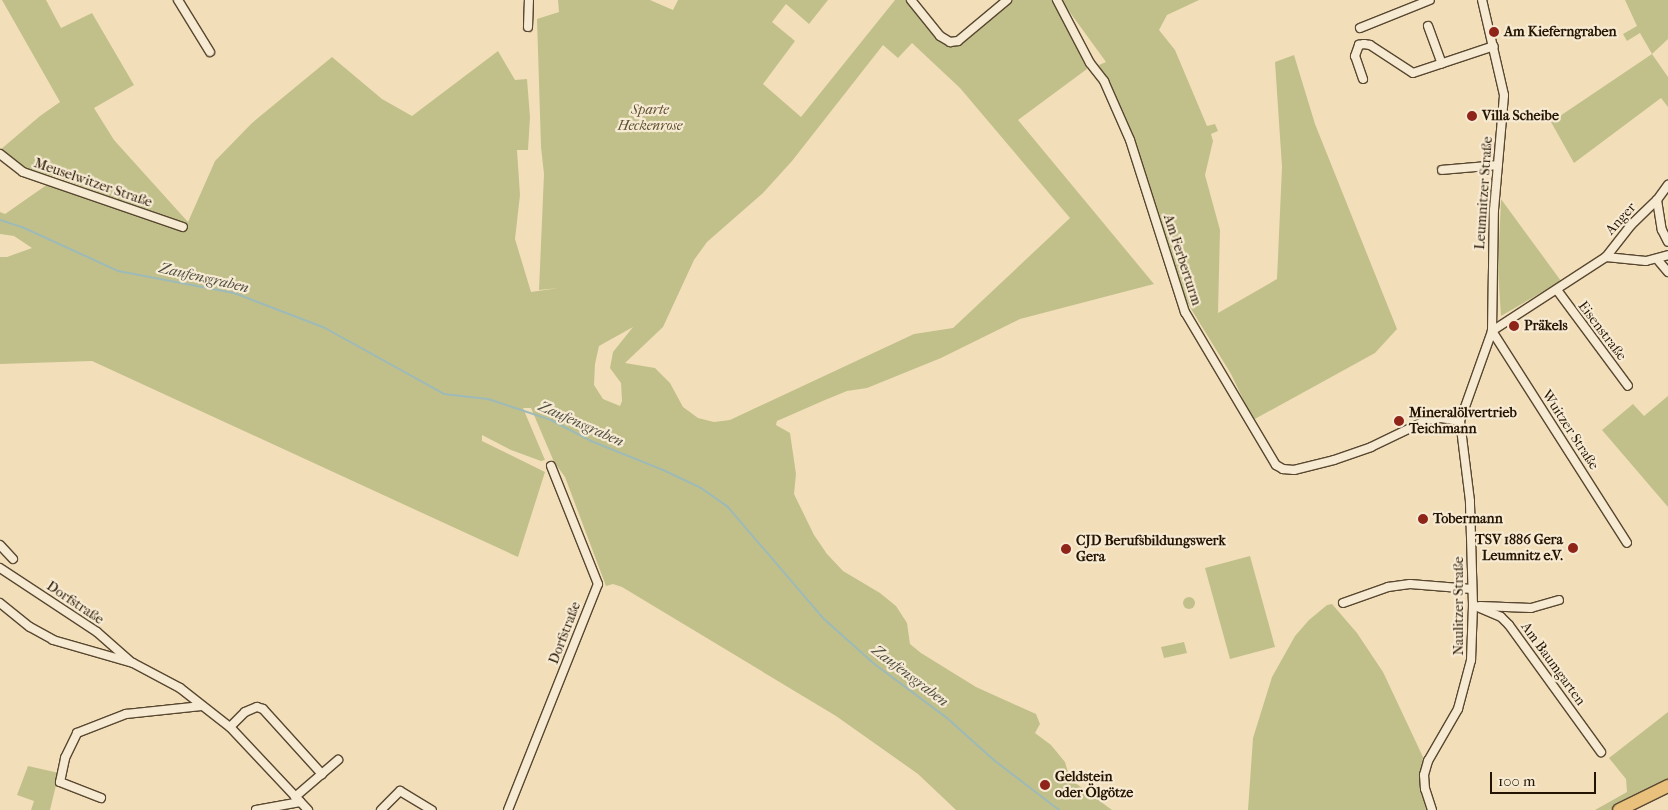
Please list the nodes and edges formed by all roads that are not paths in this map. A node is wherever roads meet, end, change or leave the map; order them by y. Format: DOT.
graph roads {
  1 [pos="178,0"];
  2 [pos="529,0"];
  3 [pos="911,0"];
  4 [pos="1007,0"];
  5 [pos="1057,0"];
  6 [pos="1430,0"];
  7 [pos="1482,0"];
  8 [pos="1428,26"];
  9 [pos="528,27"];
  10 [pos="1360,28"];
  11 [pos="1494,46"];
  12 [pos="210,52"];
  13 [pos="1442,64"];
  14 [pos="1363,80"];
  15 [pos="0,154"];
  16 [pos="1498,165"];
  17 [pos="1442,170"];
  18 [pos="1668,185"];
  19 [pos="1657,200"];
  20 [pos="183,227"];
  21 [pos="1668,242"];
  22 [pos="1668,255"];
  23 [pos="1606,257"];
  24 [pos="1657,259"];
  25 [pos="1668,272"];
  26 [pos="1557,290"];
  27 [pos="1492,330"];
  28 [pos="1628,386"];
  29 [pos="1460,421"];
  30 [pos="550,466"];
  31 [pos="1627,543"];
  32 [pos="0,545"];
  33 [pos="13,559"];
  34 [pos="0,568"];
  35 [pos="1472,589"];
  36 [pos="1559,600"];
  37 [pos="0,602"];
  38 [pos="1343,602"];
  39 [pos="1473,605"];
  40 [pos="133,663"];
  41 [pos="202,706"];
  42 [pos="230,727"];
  43 [pos="1600,752"];
  44 [pos="338,760"];
  45 [pos="322,774"];
  46 [pos="1668,786"];
  47 [pos="101,798"];
  48 [pos="298,800"];
  49 [pos="256,810"];
  50 [pos="308,810"];
  51 [pos="381,810"];
  52 [pos="432,810"];
  53 [pos="508,810"];
  54 [pos="1432,810"];
  55 [pos="1619,810"];
  1 -- 12 [label="street"];
  2 -- 9 [label="street"];
  3 -- 4 [label="street"];
  5 -- 29 [label="street, Am Ferberturm"];
  6 -- 10 [label="street"];
  7 -- 11 [label="street, Leumnitzer Straße"];
  8 -- 13 [label="street"];
  11 -- 13 [label="street"];
  11 -- 16 [label="street, Leumnitzer Straße"];
  13 -- 14 [label="street"];
  15 -- 20 [label="street, Meuselwitzer Straße"];
  16 -- 17 [label="street"];
  16 -- 27 [label="street, Leumnitzer Straße"];
  18 -- 19 [label="street, Anger"];
  19 -- 21 [label="street, Anger"];
  19 -- 23 [label="street, Anger"];
  22 -- 24 [label="street"];
  23 -- 24 [label="street"];
  23 -- 26 [label="street"];
  24 -- 25 [label="street"];
  26 -- 27 [label="street"];
  26 -- 28 [label="street, Eisenstraße"];
  27 -- 29 [label="street, Naulitzer Straße"];
  27 -- 31 [label="street, Wuitzer Straße"];
  29 -- 35 [label="street, Naulitzer Straße"];
  30 -- 53 [label="street, Dorfstraße"];
  32 -- 33 [label="street"];
  34 -- 40 [label="street, Dorfstraße"];
  35 -- 38 [label="street"];
  35 -- 39 [label="street, Naulitzer Straße"];
  36 -- 39 [label="street"];
  37 -- 40 [label="street, Dorfstraße"];
  39 -- 43 [label="street, Am Baumgarten"];
  39 -- 54 [label="street, Naulitzer Straße"];
  40 -- 41 [label="street, Dorfstraße"];
  41 -- 42 [label="street, Dorfstraße"];
  41 -- 47 [label="street"];
  42 -- 45 [label="street"];
  42 -- 48 [label="street, Dorfstraße"];
  44 -- 45 [label="street"];
  45 -- 48 [label="street"];
  46 -- 55 [label="main road"];
  48 -- 49 [label="street"];
  48 -- 50 [label="street, Dorfstraße"];
  51 -- 52 [label="street"];
}
